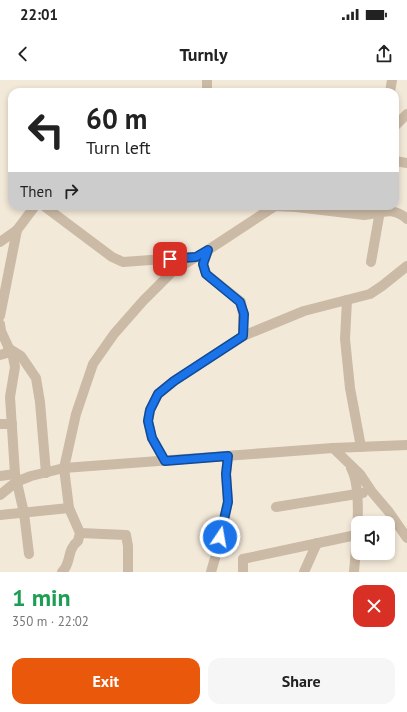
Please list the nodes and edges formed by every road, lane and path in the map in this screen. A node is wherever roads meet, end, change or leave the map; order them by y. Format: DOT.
graph roads {
  1 [pos="407,114"];
  2 [pos="399,122"];
  3 [pos="32,210"];
  4 [pos="49,210"];
  5 [pos="268,210"];
  6 [pos="327,210"];
  7 [pos="379,210"];
  8 [pos="380,210"];
  9 [pos="391,210"];
  10 [pos="407,219"];
  11 [pos="17,230"];
  12 [pos="0,242"];
  13 [pos="208,250"];
  14 [pos="196,257"];
  15 [pos="370,262"];
  16 [pos="407,266"];
  17 [pos="347,300"];
  18 [pos="0,316"];
  19 [pos="0,324"];
  20 [pos="243,336"];
  21 [pos="0,342"];
  22 [pos="11,351"];
  23 [pos="0,356"];
  24 [pos="0,424"];
  25 [pos="12,424"];
  26 [pos="407,445"];
  27 [pos="361,447"];
  28 [pos="333,448"];
  29 [pos="228,456"];
  30 [pos="165,461"];
  31 [pos="349,464"];
  32 [pos="64,468"];
  33 [pos="46,472"];
  34 [pos="0,476"];
  35 [pos="16,478"];
  36 [pos="372,492"];
  37 [pos="356,493"];
  38 [pos="0,496"];
  39 [pos="276,507"];
  40 [pos="68,508"];
  41 [pos="24,513"];
  42 [pos="0,515"];
  43 [pos="357,516"];
  44 [pos="80,533"];
  45 [pos="351,536"];
  46 [pos="407,538"];
  47 [pos="317,543"];
  48 [pos="29,554"];
  49 [pos="355,560"];
  50 [pos="62,572"];
  51 [pos="128,572"];
  52 [pos="211,572"];
  53 [pos="243,572"];
  54 [pos="304,572"];
  55 [pos="354,572"];
  1 -- 2 [label="street"];
  3 -- 11 [label="street"];
  4 -- 14 [label="street"];
  5 -- 13 [label="street"];
  6 -- 7 [label="street"];
  8 -- 15 [label="street"];
  9 -- 10 [label="street"];
  11 -- 12 [label="street"];
  11 -- 18 [label="street"];
  13 -- 14 [label="street"];
  13 -- 20 [label="street"];
  14 -- 32 [label="street"];
  16 -- 17 [label="street"];
  17 -- 20 [label="street"];
  17 -- 27 [label="street"];
  19 -- 22 [label="street"];
  20 -- 30 [label="street"];
  21 -- 22 [label="street"];
  22 -- 23 [label="street"];
  22 -- 25 [label="street"];
  22 -- 33 [label="street"];
  24 -- 25 [label="street"];
  25 -- 35 [label="street"];
  26 -- 27 [label="street"];
  27 -- 28 [label="street"];
  28 -- 29 [label="street"];
  28 -- 31 [label="street"];
  29 -- 30 [label="street"];
  29 -- 52 [label="street"];
  30 -- 32 [label="street"];
  31 -- 36 [label="street"];
  31 -- 37 [label="street"];
  32 -- 33 [label="street"];
  32 -- 40 [label="street"];
  33 -- 35 [label="street"];
  34 -- 35 [label="street"];
  35 -- 38 [label="street"];
  35 -- 41 [label="street"];
  36 -- 37 [label="street"];
  36 -- 46 [label="street"];
  37 -- 39 [label="street"];
  37 -- 43 [label="street"];
  40 -- 41 [label="street"];
  40 -- 44 [label="street"];
  41 -- 42 [label="street"];
  41 -- 48 [label="street"];
  44 -- 50 [label="street"];
  44 -- 51 [label="street"];
  45 -- 47 [label="street"];
  47 -- 53 [label="street"];
  47 -- 54 [label="street"];
  49 -- 55 [label="street"];
}
